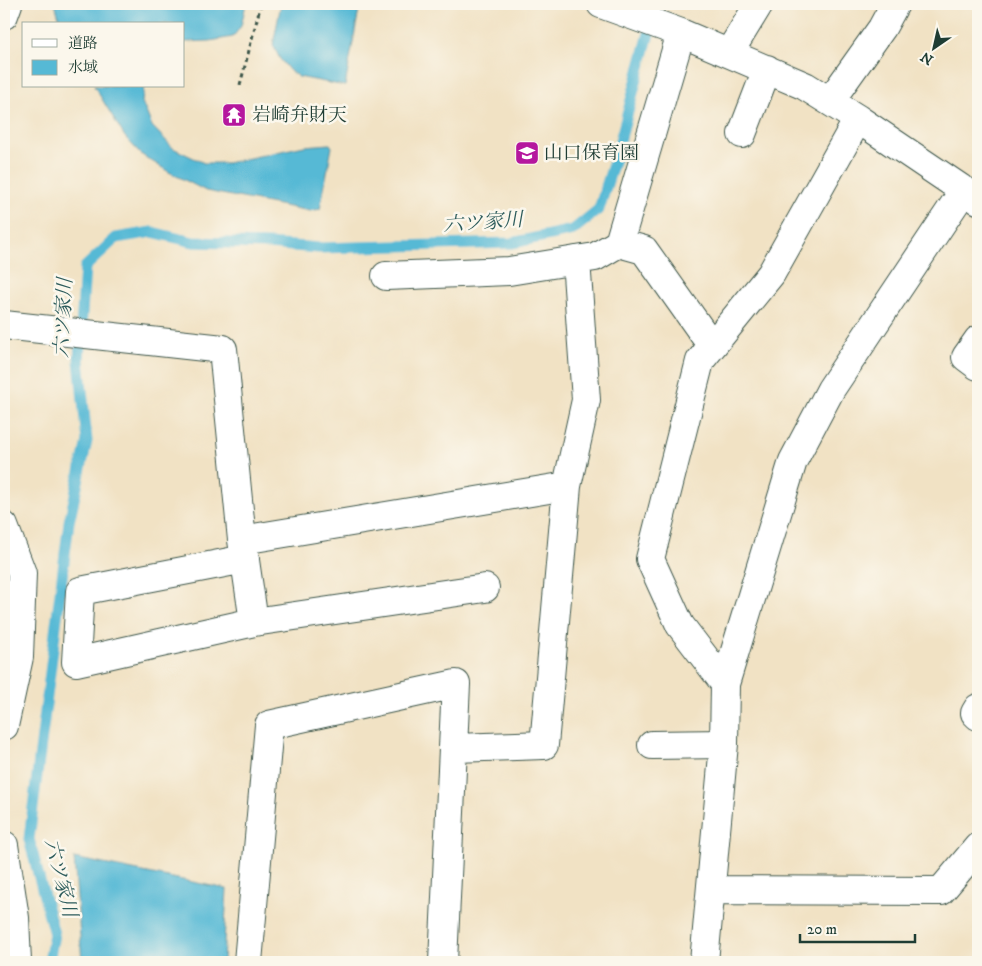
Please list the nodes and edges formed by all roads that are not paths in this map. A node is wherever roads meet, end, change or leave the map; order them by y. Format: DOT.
graph roads {
  1 [pos="8,4"];
  2 [pos="759,4"];
  3 [pos="895,4"];
  4 [pos="621,8"];
  5 [pos="4,15"];
  6 [pos="678,32"];
  7 [pos="729,53"];
  8 [pos="767,70"];
  9 [pos="830,101"];
  10 [pos="858,119"];
  11 [pos="742,134"];
  12 [pos="971,195"];
  13 [pos="619,243"];
  14 [pos="576,260"];
  15 [pos="386,276"];
  16 [pos="4,324"];
  17 [pos="978,340"];
  18 [pos="712,346"];
  19 [pos="978,366"];
  20 [pos="567,486"];
  21 [pos="4,526"];
  22 [pos="244,550"];
  23 [pos="485,588"];
  24 [pos="254,622"];
  25 [pos="11,656"];
  26 [pos="725,684"];
  27 [pos="978,708"];
  28 [pos="978,716"];
  29 [pos="4,726"];
  30 [pos="724,744"];
  31 [pos="652,745"];
  32 [pos="454,748"];
  33 [pos="4,845"];
  34 [pos="978,847"];
  35 [pos="711,890"];
  36 [pos="9,919"];
  37 [pos="17,962"];
  38 [pos="248,962"];
  39 [pos="443,962"];
  40 [pos="704,962"];
  1 -- 5 [label="street"];
  2 -- 7 [label="street"];
  3 -- 9 [label="street"];
  4 -- 6 [label="street"];
  6 -- 7 [label="street"];
  6 -- 13 [label="street"];
  7 -- 8 [label="street"];
  8 -- 9 [label="street"];
  8 -- 11 [label="street"];
  9 -- 10 [label="street"];
  10 -- 12 [label="street"];
  10 -- 18 [label="street"];
  12 -- 26 [label="street"];
  13 -- 14 [label="street"];
  13 -- 18 [label="street"];
  14 -- 15 [label="street"];
  14 -- 20 [label="street"];
  16 -- 22 [label="street"];
  17 -- 19 [label="street"];
  18 -- 26 [label="street"];
  20 -- 22 [label="street"];
  20 -- 32 [label="street"];
  21 -- 25 [label="street"];
  22 -- 24 [label="street"];
  22 -- 24 [label="street"];
  23 -- 24 [label="street"];
  25 -- 29 [label="street"];
  26 -- 30 [label="street"];
  27 -- 28 [label="street"];
  30 -- 31 [label="street"];
  30 -- 35 [label="street"];
  32 -- 38 [label="street"];
  32 -- 39 [label="street"];
  33 -- 36 [label="street"];
  34 -- 35 [label="street"];
  35 -- 40 [label="street"];
  36 -- 37 [label="street"];
}
